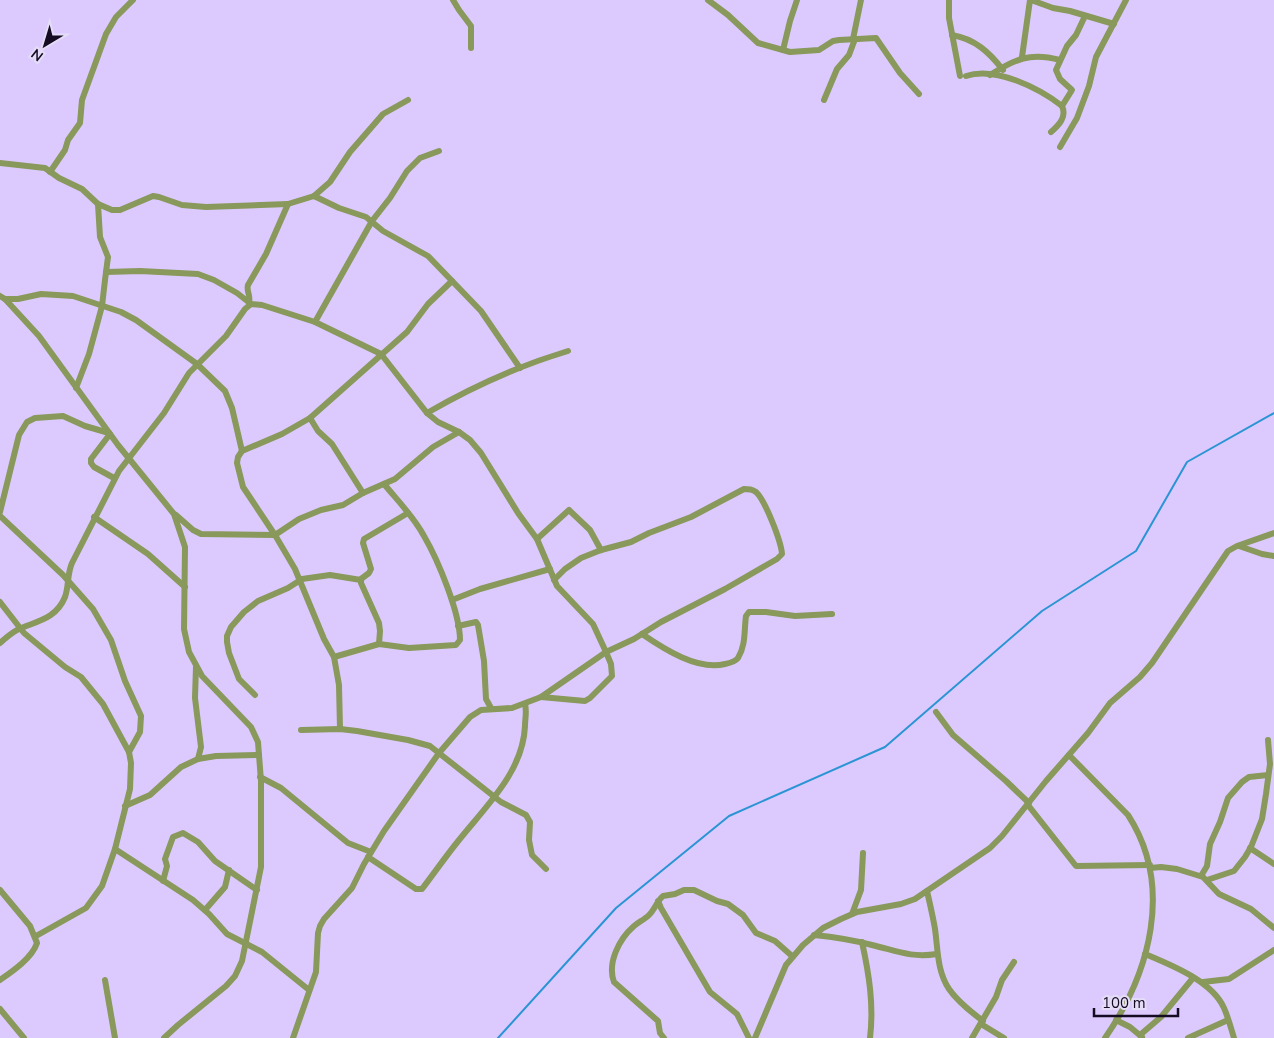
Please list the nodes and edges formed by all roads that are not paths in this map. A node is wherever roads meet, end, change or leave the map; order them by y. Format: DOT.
graph roads {
  1 [pos="133,0"];
  2 [pos="453,0"];
  3 [pos="709,0"];
  4 [pos="797,0"];
  5 [pos="861,0"];
  6 [pos="949,0"];
  7 [pos="1030,0"];
  8 [pos="1126,0"];
  9 [pos="1085,16"];
  10 [pos="1114,24"];
  11 [pos="952,35"];
  12 [pos="854,39"];
  13 [pos="471,48"];
  14 [pos="783,50"];
  15 [pos="1022,57"];
  16 [pos="1060,60"];
  17 [pos="1001,68"];
  18 [pos="990,75"];
  19 [pos="1009,77"];
  20 [pos="919,94"];
  21 [pos="408,100"];
  22 [pos="824,100"];
  23 [pos="1062,106"];
  24 [pos="1051,132"];
  25 [pos="1060,147"];
  26 [pos="439,151"];
  27 [pos="0,164"];
  28 [pos="50,172"];
  29 [pos="314,196"];
  30 [pos="98,204"];
  31 [pos="288,204"];
  32 [pos="372,221"];
  33 [pos="106,272"];
  34 [pos="452,281"];
  35 [pos="2,297"];
  36 [pos="250,303"];
  37 [pos="102,306"];
  38 [pos="315,322"];
  39 [pos="568,351"];
  40 [pos="381,354"];
  41 [pos="197,364"];
  42 [pos="520,368"];
  43 [pos="76,388"];
  44 [pos="427,413"];
  45 [pos="310,418"];
  46 [pos="459,432"];
  47 [pos="110,433"];
  48 [pos="242,451"];
  49 [pos="128,457"];
  50 [pos="114,478"];
  51 [pos="384,484"];
  52 [pos="363,493"];
  53 [pos="408,513"];
  54 [pos="0,514"];
  55 [pos="174,514"];
  56 [pos="94,517"];
  57 [pos="1274,533"];
  58 [pos="275,535"];
  59 [pos="537,539"];
  60 [pos="1238,546"];
  61 [pos="601,550"];
  62 [pos="1274,556"];
  63 [pos="550,569"];
  64 [pos="299,580"];
  65 [pos="361,580"];
  66 [pos="554,580"];
  67 [pos="68,581"];
  68 [pos="185,587"];
  69 [pos="452,600"];
  70 [pos="0,602"];
  71 [pos="832,614"];
  72 [pos="458,626"];
  73 [pos="20,628"];
  74 [pos="642,634"];
  75 [pos="0,643"];
  76 [pos="379,644"];
  77 [pos="606,652"];
  78 [pos="334,657"];
  79 [pos="196,666"];
  80 [pos="255,695"];
  81 [pos="541,697"];
  82 [pos="525,704"];
  83 [pos="492,708"];
  84 [pos="936,712"];
  85 [pos="340,729"];
  86 [pos="301,730"];
  87 [pos="1268,740"];
  88 [pos="129,752"];
  89 [pos="439,753"];
  90 [pos="260,755"];
  91 [pos="1069,755"];
  92 [pos="198,759"];
  93 [pos="1268,775"];
  94 [pos="260,777"];
  95 [pos="495,798"];
  96 [pos="1028,804"];
  97 [pos="125,806"];
  98 [pos="1250,848"];
  99 [pos="116,849"];
  100 [pos="863,853"];
  101 [pos="370,854"];
  102 [pos="1274,864"];
  103 [pos="1150,866"];
  104 [pos="546,869"];
  105 [pos="229,870"];
  106 [pos="1204,878"];
  107 [pos="163,881"];
  108 [pos="0,890"];
  109 [pos="257,890"];
  110 [pos="927,891"];
  111 [pos="658,901"];
  112 [pos="205,910"];
  113 [pos="852,914"];
  114 [pos="1274,928"];
  115 [pos="814,935"];
  116 [pos="36,936"];
  117 [pos="246,942"];
  118 [pos="862,942"];
  119 [pos="1274,950"];
  120 [pos="937,954"];
  121 [pos="1145,954"];
  122 [pos="792,956"];
  123 [pos="1014,962"];
  124 [pos="1193,978"];
  125 [pos="0,980"];
  126 [pos="106,980"];
  127 [pos="1201,982"];
  128 [pos="309,990"];
  129 [pos="0,1009"];
  130 [pos="1116,1020"];
  131 [pos="1228,1020"];
  132 [pos="982,1023"];
  133 [pos="1142,1037"];
  134 [pos="24,1038"];
  135 [pos="115,1038"];
  136 [pos="164,1038"];
  137 [pos="293,1038"];
  138 [pos="664,1038"];
  139 [pos="749,1038"];
  140 [pos="756,1038"];
  141 [pos="870,1038"];
  142 [pos="972,1038"];
  143 [pos="1004,1038"];
  144 [pos="1105,1038"];
  145 [pos="1188,1038"];
  146 [pos="1234,1038"];
  1 -- 28 [label="street"];
  2 -- 13 [label="street"];
  3 -- 14 [label="street"];
  4 -- 14 [label="street"];
  5 -- 12 [label="street"];
  6 -- 11 [label="street"];
  7 -- 9 [label="street"];
  7 -- 15 [label="street"];
  8 -- 10 [label="street"];
  9 -- 10 [label="street"];
  9 -- 16 [label="street"];
  10 -- 25 [label="street"];
  11 -- 17 [label="street"];
  11 -- 18 [label="street"];
  12 -- 14 [label="street"];
  12 -- 20 [label="street"];
  12 -- 22 [label="street"];
  15 -- 16 [label="street"];
  15 -- 17 [label="street"];
  16 -- 23 [label="street"];
  17 -- 18 [label="street"];
  17 -- 19 [label="street"];
  18 -- 19 [label="street"];
  19 -- 23 [label="street"];
  21 -- 29 [label="street"];
  23 -- 24 [label="street"];
  26 -- 32 [label="street"];
  27 -- 28 [label="street"];
  28 -- 30 [label="street"];
  29 -- 31 [label="street"];
  29 -- 32 [label="street"];
  30 -- 31 [label="street"];
  30 -- 33 [label="street"];
  31 -- 36 [label="street"];
  32 -- 34 [label="street"];
  32 -- 38 [label="street"];
  33 -- 36 [label="street"];
  33 -- 37 [label="street"];
  34 -- 40 [label="street"];
  34 -- 42 [label="street"];
  35 -- 37 [label="street"];
  35 -- 43 [label="street"];
  36 -- 38 [label="street"];
  36 -- 41 [label="street"];
  37 -- 41 [label="street"];
  37 -- 43 [label="street"];
  38 -- 40 [label="street"];
  39 -- 42 [label="street"];
  40 -- 44 [label="street"];
  40 -- 45 [label="street"];
  41 -- 48 [label="street"];
  41 -- 49 [label="street"];
  42 -- 44 [label="street"];
  43 -- 47 [label="street"];
  44 -- 46 [label="street"];
  45 -- 48 [label="street"];
  45 -- 52 [label="street"];
  46 -- 51 [label="street"];
  46 -- 59 [label="street"];
  47 -- 49 [label="street"];
  47 -- 50 [label="street"];
  47 -- 54 [label="street"];
  48 -- 58 [label="street"];
  49 -- 50 [label="street"];
  49 -- 55 [label="street"];
  50 -- 56 [label="street"];
  51 -- 52 [label="street"];
  51 -- 53 [label="street"];
  52 -- 58 [label="street"];
  53 -- 65 [label="street"];
  53 -- 69 [label="street"];
  54 -- 67 [label="street"];
  55 -- 58 [label="street"];
  55 -- 68 [label="street"];
  56 -- 67 [label="street"];
  56 -- 68 [label="street"];
  57 -- 60 [label="street"];
  58 -- 64 [label="street"];
  59 -- 61 [label="street"];
  59 -- 63 [label="street"];
  60 -- 62 [label="street"];
  60 -- 91 [label="street"];
  61 -- 66 [label="street"];
  61 -- 74 [label="street"];
  63 -- 66 [label="street"];
  63 -- 69 [label="street"];
  64 -- 65 [label="street"];
  64 -- 78 [label="street"];
  64 -- 80 [label="street"];
  65 -- 76 [label="street"];
  66 -- 77 [label="street"];
  67 -- 73 [label="street"];
  67 -- 88 [label="street"];
  68 -- 79 [label="street"];
  69 -- 72 [label="street"];
  70 -- 73 [label="street"];
  71 -- 74 [label="street"];
  72 -- 76 [label="street"];
  72 -- 83 [label="street"];
  73 -- 75 [label="street"];
  73 -- 88 [label="street"];
  74 -- 77 [label="street"];
  76 -- 78 [label="street"];
  77 -- 81 [label="street"];
  77 -- 81 [label="street"];
  78 -- 85 [label="street"];
  79 -- 90 [label="street"];
  79 -- 92 [label="street"];
  81 -- 82 [label="street"];
  82 -- 83 [label="street"];
  82 -- 95 [label="street"];
  83 -- 89 [label="street"];
  84 -- 96 [label="street"];
  85 -- 86 [label="street"];
  85 -- 89 [label="street"];
  87 -- 93 [label="street"];
  88 -- 97 [label="street"];
  89 -- 95 [label="street"];
  89 -- 101 [label="street"];
  90 -- 92 [label="street"];
  90 -- 94 [label="street"];
  91 -- 96 [label="street"];
  91 -- 103 [label="street"];
  92 -- 97 [label="street"];
  93 -- 98 [label="street"];
  93 -- 106 [label="street"];
  94 -- 101 [label="street"];
  94 -- 109 [label="street"];
  95 -- 101 [label="street"];
  95 -- 104 [label="street"];
  96 -- 103 [label="street"];
  96 -- 110 [label="street"];
  97 -- 99 [label="street"];
  98 -- 102 [label="street"];
  98 -- 106 [label="street"];
  99 -- 107 [label="street"];
  99 -- 116 [label="street"];
  100 -- 113 [label="street"];
  101 -- 128 [label="street"];
  103 -- 106 [label="street"];
  103 -- 121 [label="street"];
  105 -- 107 [label="street"];
  105 -- 109 [label="street"];
  105 -- 112 [label="street"];
  106 -- 114 [label="street"];
  107 -- 112 [label="street"];
  108 -- 116 [label="street"];
  109 -- 117 [label="street"];
  110 -- 113 [label="street"];
  110 -- 120 [label="street"];
  111 -- 122 [label="street"];
  111 -- 138 [label="street"];
  111 -- 139 [label="street"];
  112 -- 117 [label="street"];
  113 -- 115 [label="street"];
  115 -- 118 [label="street"];
  115 -- 122 [label="street"];
  116 -- 125 [label="street"];
  117 -- 128 [label="street"];
  117 -- 136 [label="street"];
  118 -- 120 [label="street"];
  118 -- 141 [label="street"];
  119 -- 127 [label="street"];
  120 -- 132 [label="street"];
  121 -- 124 [label="street"];
  121 -- 130 [label="street"];
  122 -- 140 [label="street"];
  123 -- 132 [label="street"];
  124 -- 127 [label="street"];
  124 -- 133 [label="street"];
  126 -- 135 [label="street"];
  127 -- 131 [label="street"];
  128 -- 137 [label="street"];
  129 -- 134 [label="street"];
  130 -- 133 [label="street"];
  130 -- 144 [label="street"];
  131 -- 145 [label="street"];
  131 -- 146 [label="street"];
  132 -- 142 [label="street"];
  132 -- 143 [label="street"];
}
